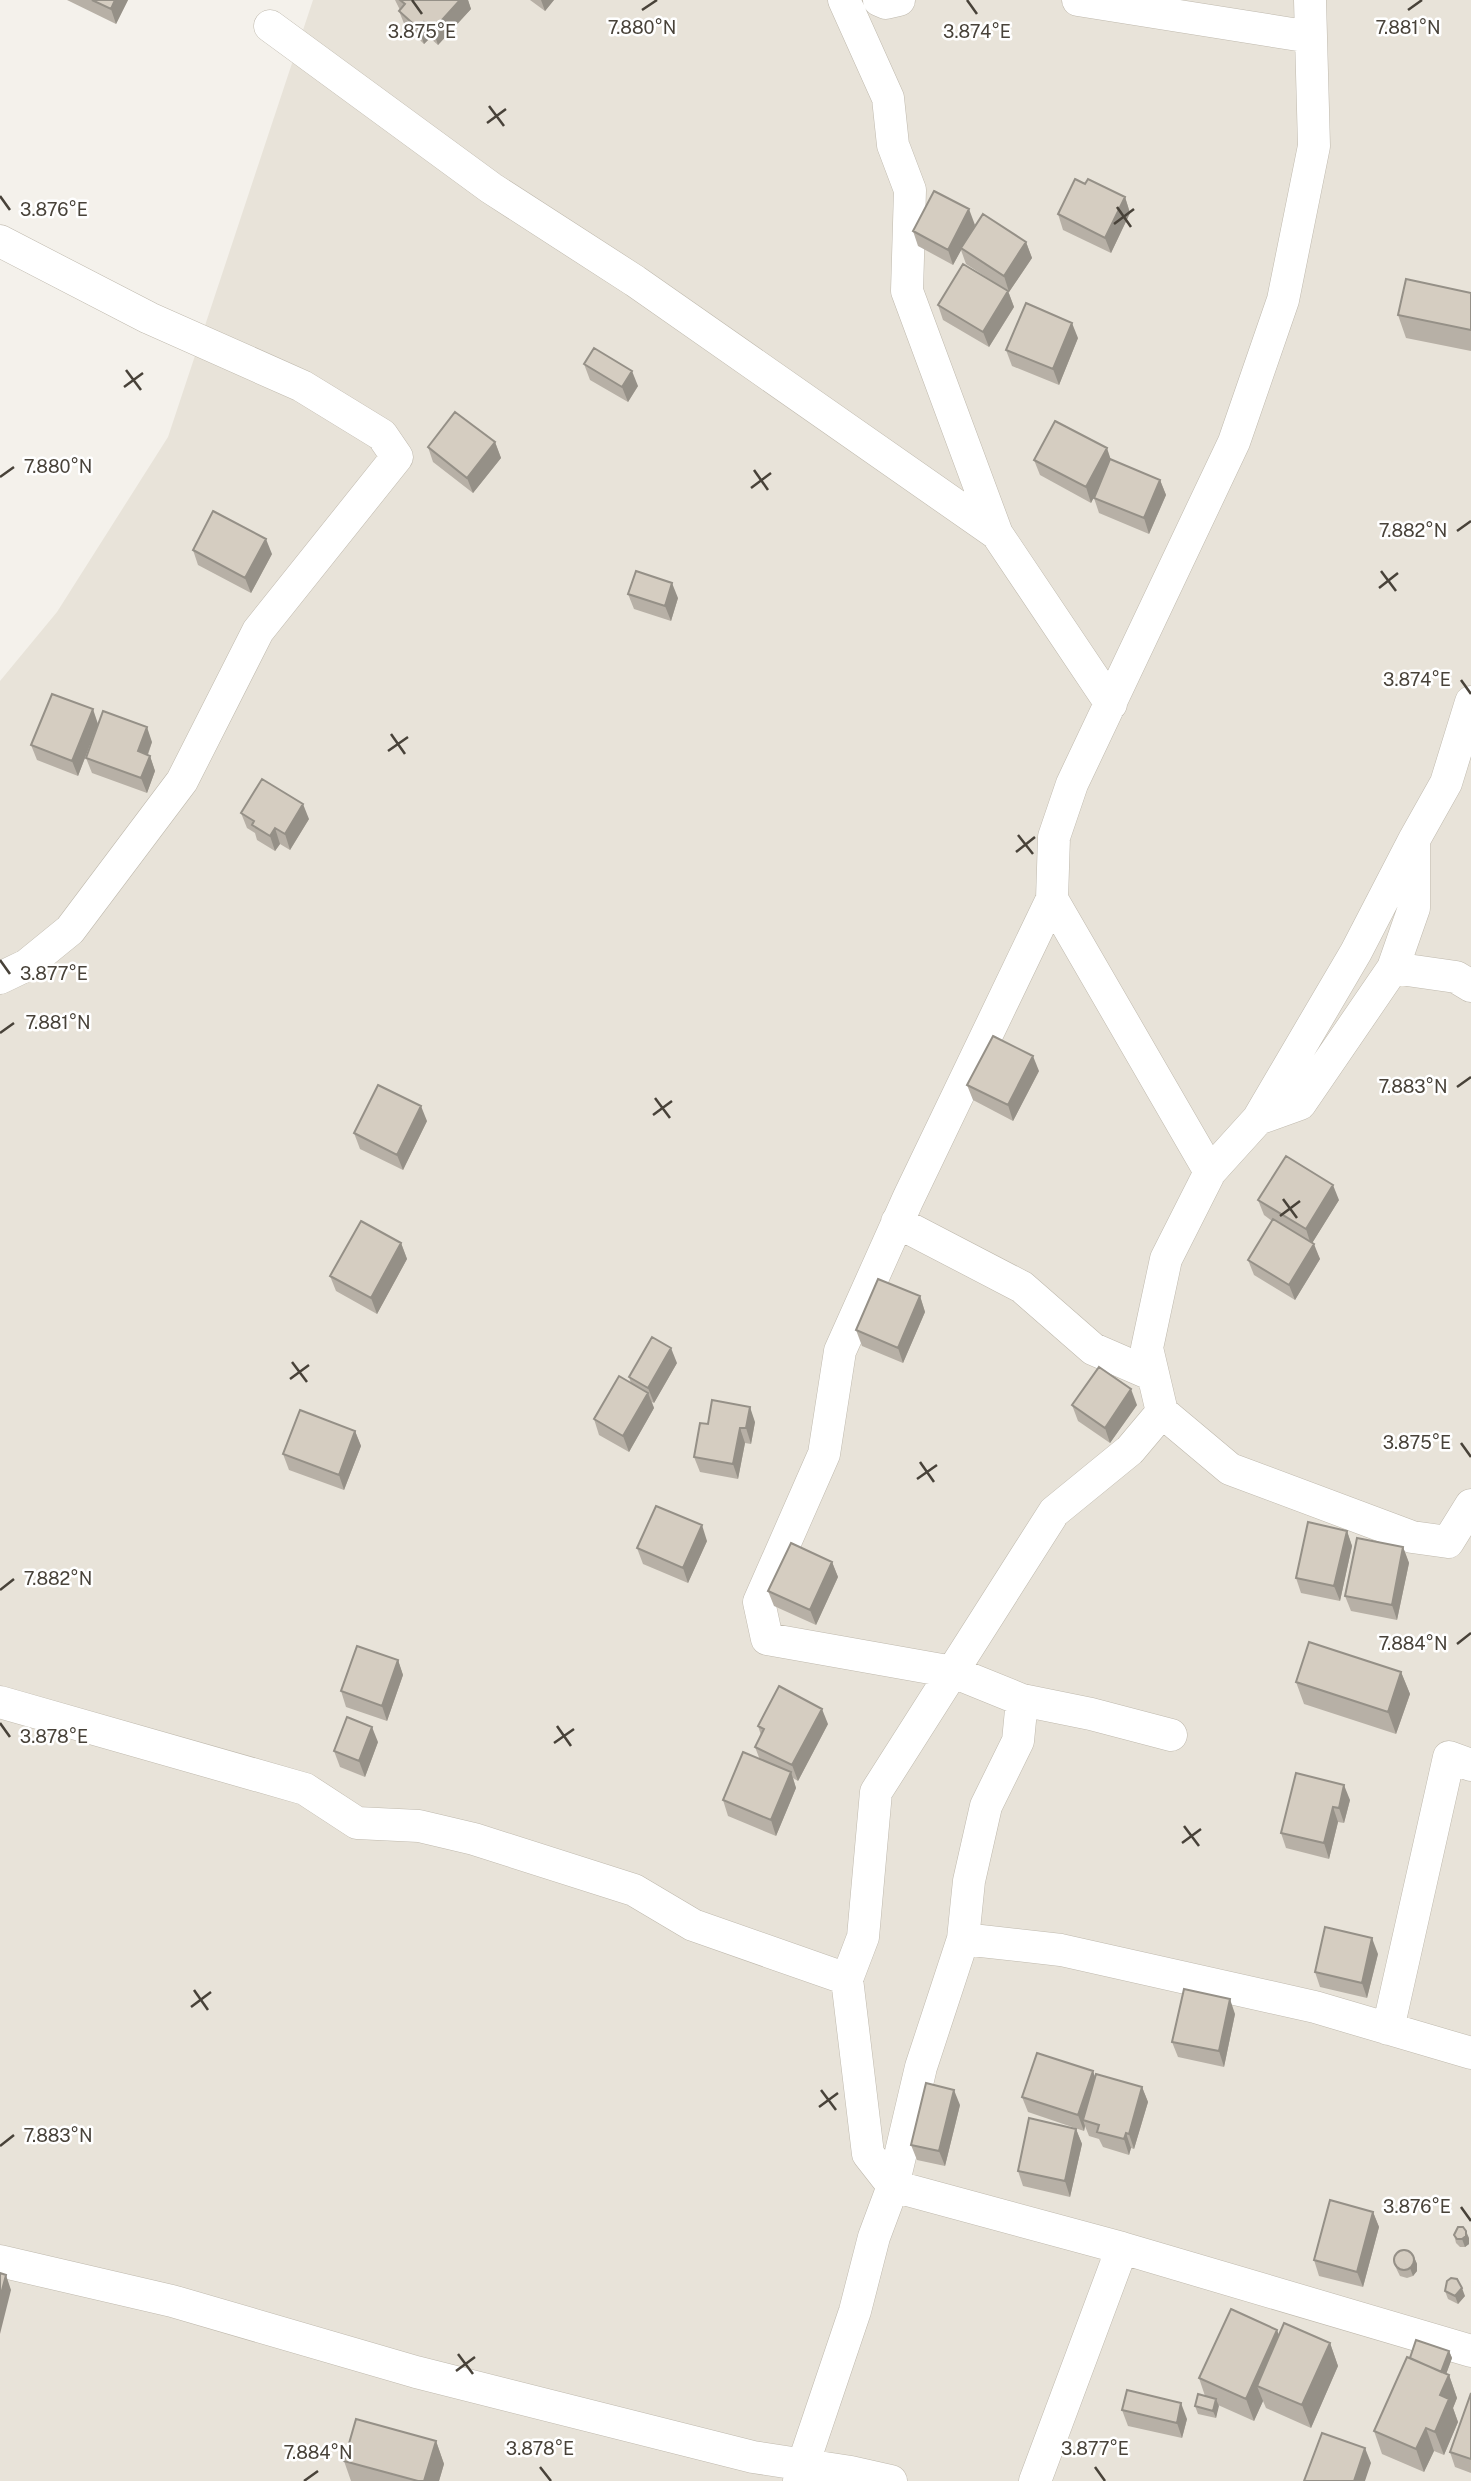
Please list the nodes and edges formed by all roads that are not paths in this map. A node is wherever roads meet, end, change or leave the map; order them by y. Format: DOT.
graph roads {
  1 [pos="844,0"];
  2 [pos="879,0"];
  3 [pos="899,0"];
  4 [pos="1078,0"];
  5 [pos="1310,0"];
  6 [pos="270,26"];
  7 [pos="1311,37"];
  8 [pos="0,242"];
  9 [pos="997,534"];
  10 [pos="1471,702"];
  11 [pos="1111,704"];
  12 [pos="1458,778"];
  13 [pos="1414,839"];
  14 [pos="1052,898"];
  15 [pos="1394,968"];
  16 [pos="0,978"];
  17 [pos="1471,986"];
  18 [pos="1258,1119"];
  19 [pos="1210,1172"];
  20 [pos="897,1222"];
  21 [pos="1153,1376"];
  22 [pos="1162,1412"];
  23 [pos="1471,1505"];
  24 [pos="953,1672"];
  25 [pos="1022,1700"];
  26 [pos="0,1702"];
  27 [pos="1171,1735"];
  28 [pos="1471,1765"];
  29 [pos="963,1939"];
  30 [pos="847,1979"];
  31 [pos="1388,2029"];
  32 [pos="1471,2053"];
  33 [pos="893,2186"];
  34 [pos="1122,2248"];
  35 [pos="0,2261"];
  36 [pos="1471,2351"];
  37 [pos="801,2473"];
  38 [pos="891,2481"];
  39 [pos="1035,2481"];
  1 -- 9 [label="street"];
  2 -- 3 [label="street"];
  4 -- 7 [label="street"];
  5 -- 7 [label="street"];
  6 -- 9 [label="street"];
  7 -- 11 [label="street"];
  8 -- 16 [label="street"];
  9 -- 11 [label="street"];
  10 -- 12 [label="street"];
  11 -- 14 [label="street"];
  12 -- 13 [label="street"];
  13 -- 15 [label="street"];
  13 -- 18 [label="street"];
  14 -- 19 [label="street"];
  14 -- 20 [label="street"];
  15 -- 17 [label="street"];
  15 -- 18 [label="street"];
  18 -- 19 [label="street"];
  19 -- 21 [label="street"];
  20 -- 21 [label="street"];
  20 -- 24 [label="street"];
  21 -- 22 [label="street"];
  22 -- 23 [label="street"];
  22 -- 24 [label="street"];
  24 -- 25 [label="street"];
  24 -- 30 [label="street"];
  25 -- 27 [label="street"];
  25 -- 29 [label="street"];
  26 -- 30 [label="street"];
  28 -- 31 [label="street"];
  29 -- 31 [label="street"];
  29 -- 33 [label="street"];
  30 -- 33 [label="street"];
  31 -- 32 [label="street"];
  33 -- 34 [label="street"];
  33 -- 37 [label="street"];
  34 -- 36 [label="street"];
  34 -- 39 [label="street"];
  35 -- 37 [label="street"];
  37 -- 38 [label="street"];
}
